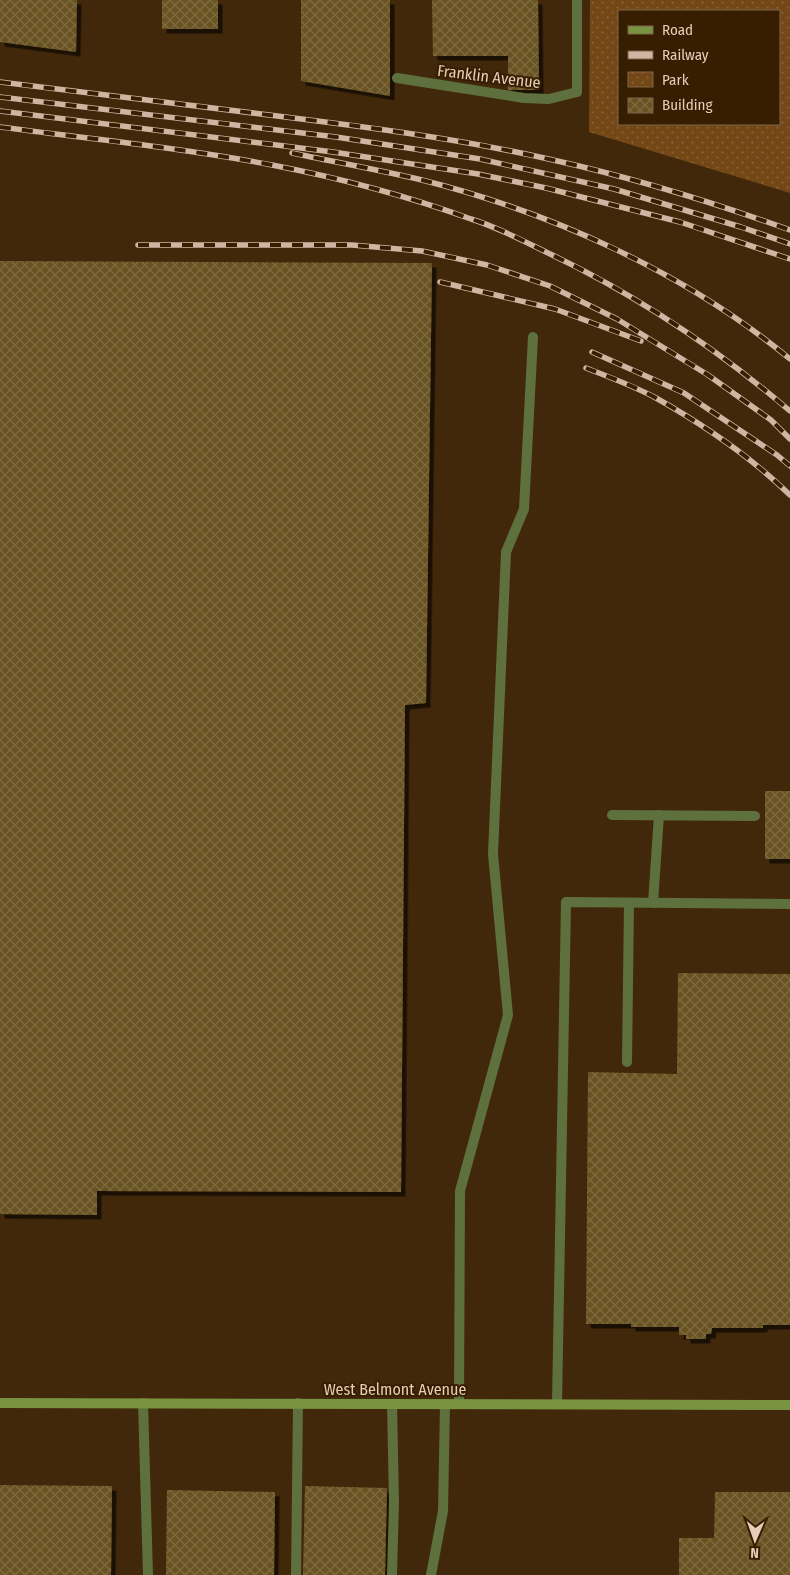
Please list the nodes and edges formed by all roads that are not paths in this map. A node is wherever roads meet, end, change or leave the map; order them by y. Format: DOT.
graph roads {
  1 [pos="578,0"];
  2 [pos="397,78"];
  3 [pos="533,337"];
  4 [pos="612,815"];
  5 [pos="659,815"];
  6 [pos="755,816"];
  7 [pos="629,903"];
  8 [pos="653,903"];
  9 [pos="790,904"];
  10 [pos="627,1062"];
  11 [pos="0,1403"];
  12 [pos="143,1403"];
  13 [pos="298,1403"];
  14 [pos="392,1404"];
  15 [pos="445,1404"];
  16 [pos="459,1404"];
  17 [pos="557,1404"];
  18 [pos="790,1405"];
  19 [pos="148,1575"];
  20 [pos="296,1575"];
  21 [pos="392,1575"];
  22 [pos="431,1575"];
  1 -- 2 [label="street, Franklin Avenue"];
  3 -- 16 [label="street"];
  4 -- 5 [label="street"];
  5 -- 6 [label="street"];
  5 -- 8 [label="street"];
  7 -- 8 [label="street"];
  7 -- 10 [label="street"];
  7 -- 17 [label="street"];
  8 -- 9 [label="street"];
  11 -- 12 [label="main road, West Belmont Avenue"];
  12 -- 13 [label="main road, West Belmont Avenue"];
  12 -- 19 [label="street"];
  13 -- 14 [label="main road, West Belmont Avenue"];
  13 -- 20 [label="street"];
  14 -- 15 [label="main road, West Belmont Avenue"];
  14 -- 21 [label="street"];
  15 -- 16 [label="main road, West Belmont Avenue"];
  15 -- 22 [label="street"];
  16 -- 17 [label="main road, West Belmont Avenue"];
  17 -- 18 [label="main road, West Belmont Avenue"];
}
